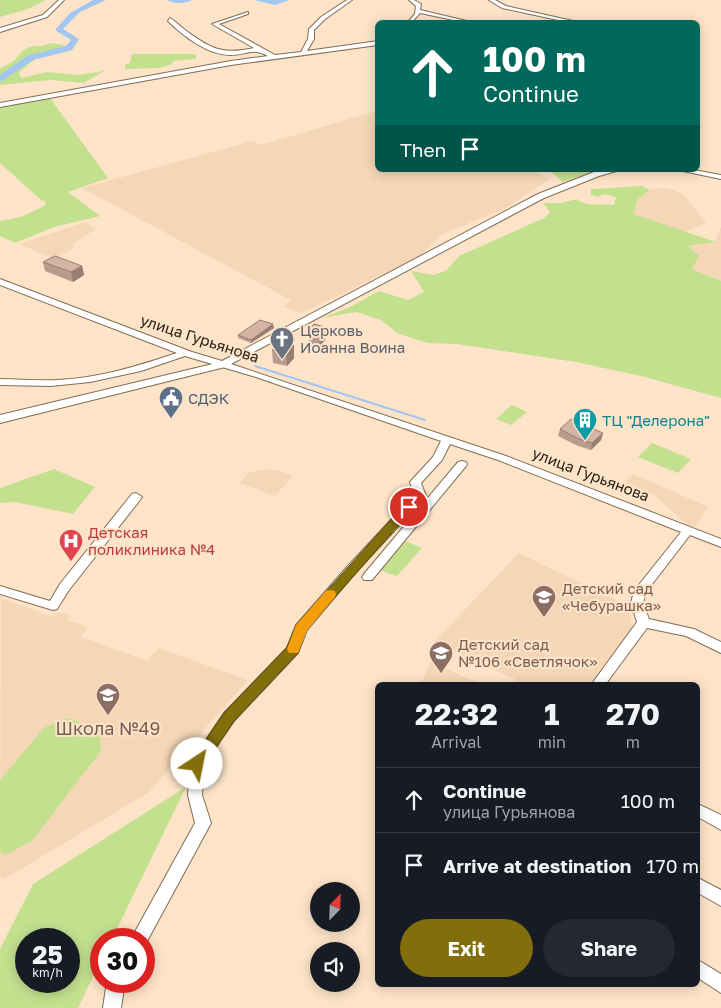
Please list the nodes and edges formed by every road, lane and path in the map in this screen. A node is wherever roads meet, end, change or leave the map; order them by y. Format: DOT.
graph roads {
  1 [pos="62,0"];
  2 [pos="350,0"];
  3 [pos="411,0"];
  4 [pos="491,0"];
  5 [pos="418,11"];
  6 [pos="246,13"];
  7 [pos="170,20"];
  8 [pos="411,20"];
  9 [pos="459,20"];
  10 [pos="566,20"];
  11 [pos="0,30"];
  12 [pos="375,43"];
  13 [pos="258,49"];
  14 [pos="303,54"];
  15 [pos="274,57"];
  16 [pos="0,105"];
  17 [pos="609,172"];
  18 [pos="693,172"];
  19 [pos="721,177"];
  20 [pos="0,282"];
  21 [pos="184,352"];
  22 [pos="221,365"];
  23 [pos="0,382"];
  24 [pos="0,419"];
  25 [pos="447,440"];
  26 [pos="462,464"];
  27 [pos="136,497"];
  28 [pos="688,530"];
  29 [pos="721,543"];
  30 [pos="368,577"];
  31 [pos="0,590"];
  32 [pos="644,623"];
  33 [pos="721,648"];
  34 [pos="600,682"];
  35 [pos="700,811"];
  36 [pos="721,823"];
  37 [pos="700,886"];
  38 [pos="721,899"];
  39 [pos="145,928"];
  40 [pos="700,969"];
  41 [pos="721,984"];
  42 [pos="114,993"];
  43 [pos="112,1008"];
  1 -- 11 [label="street"];
  2 -- 14 [label="street"];
  3 -- 5 [label="street"];
  4 -- 10 [label="street"];
  5 -- 8 [label="street"];
  5 -- 9 [label="street"];
  6 -- 13 [label="street"];
  7 -- 13 [label="street"];
  12 -- 14 [label="street"];
  13 -- 15 [label="street"];
  14 -- 15 [label="street"];
  15 -- 16 [label="street"];
  17 -- 22 [label="street"];
  18 -- 19 [label="street"];
  20 -- 21 [label="street, улица Гурьянова"];
  21 -- 22 [label="street, улица Гурьянова"];
  21 -- 23 [label="street"];
  22 -- 24 [label="main road"];
  22 -- 25 [label="street, улица Гурьянова"];
  25 -- 28 [label="street, улица Гурьянова"];
  25 -- 39 [label="street"];
  26 -- 30 [label="street"];
  27 -- 31 [label="street"];
  28 -- 29 [label="street, улица Гурьянова"];
  28 -- 32 [label="street"];
  32 -- 33 [label="street"];
  32 -- 34 [label="street"];
  35 -- 36 [label="street"];
  37 -- 38 [label="street"];
  40 -- 41 [label="street"];
  42 -- 43 [label="street"];
}
